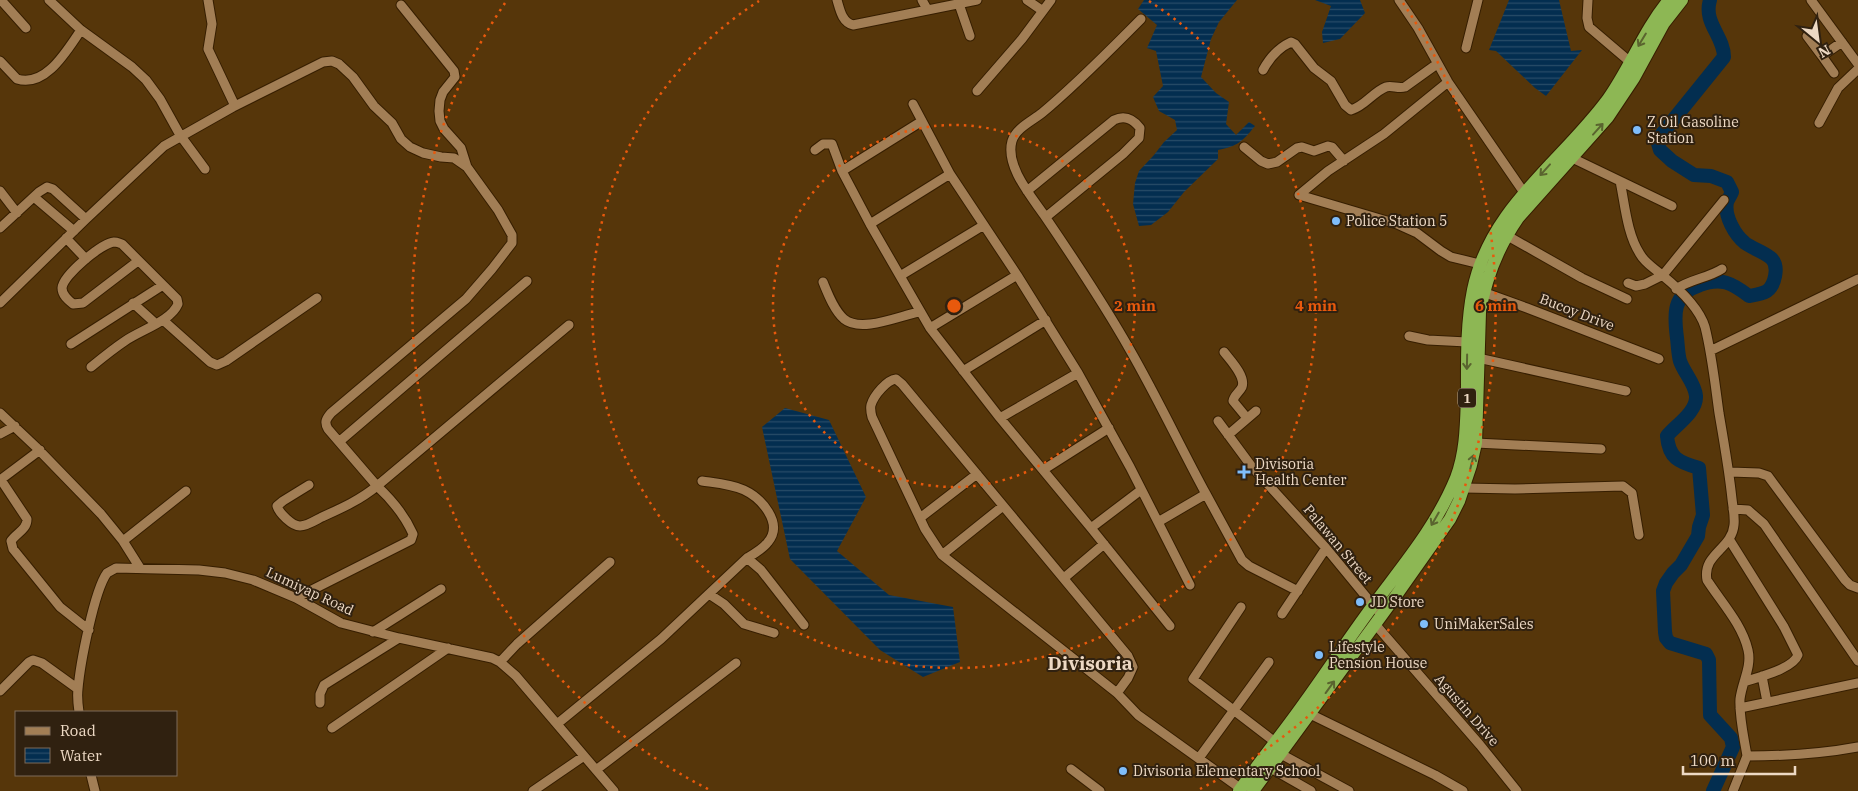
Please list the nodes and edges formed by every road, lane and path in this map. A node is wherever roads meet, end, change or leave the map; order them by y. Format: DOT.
graph roads {
  1 [pos="1,0"];
  2 [pos="49,0"];
  3 [pos="61,0"];
  4 [pos="208,0"];
  5 [pos="837,0"];
  6 [pos="922,0"];
  7 [pos="976,0"];
  8 [pos="1027,0"];
  9 [pos="1051,0"];
  10 [pos="1399,0"];
  11 [pos="1478,0"];
  12 [pos="1588,0"];
  13 [pos="1669,0"];
  14 [pos="1682,0"];
  15 [pos="1811,0"];
  16 [pos="959,4"];
  17 [pos="401,5"];
  18 [pos="927,9"];
  19 [pos="1043,11"];
  20 [pos="68,17"];
  21 [pos="1141,19"];
  22 [pos="26,28"];
  23 [pos="81,30"];
  24 [pos="970,36"];
  25 [pos="1807,36"];
  26 [pos="1842,42"];
  27 [pos="1466,48"];
  28 [pos="1822,56"];
  29 [pos="0,61"];
  30 [pos="1629,61"];
  31 [pos="1437,64"];
  32 [pos="1858,64"];
  33 [pos="1858,69"];
  34 [pos="1264,70"];
  35 [pos="1834,73"];
  36 [pos="1448,82"];
  37 [pos="977,91"];
  38 [pos="913,104"];
  39 [pos="235,106"];
  40 [pos="922,121"];
  41 [pos="1819,123"];
  42 [pos="180,136"];
  43 [pos="1244,147"];
  44 [pos="815,150"];
  45 [pos="1566,155"];
  46 [pos="1344,161"];
  47 [pos="466,167"];
  48 [pos="205,169"];
  49 [pos="842,171"];
  50 [pos="950,174"];
  51 [pos="1620,182"];
  52 [pos="0,191"];
  53 [pos="1027,191"];
  54 [pos="34,197"];
  55 [pos="1528,197"];
  56 [pos="1724,200"];
  57 [pos="1672,206"];
  58 [pos="17,213"];
  59 [pos="1046,217"];
  60 [pos="86,219"];
  61 [pos="870,224"];
  62 [pos="984,225"];
  63 [pos="0,228"];
  64 [pos="74,230"];
  65 [pos="1506,235"];
  66 [pos="66,238"];
  67 [pos="86,259"];
  68 [pos="138,261"];
  69 [pos="1485,266"];
  70 [pos="1722,268"];
  71 [pos="1018,275"];
  72 [pos="1663,275"];
  73 [pos="900,276"];
  74 [pos="1858,279"];
  75 [pos="527,282"];
  76 [pos="823,282"];
  77 [pos="1628,283"];
  78 [pos="163,285"];
  79 [pos="1478,291"];
  80 [pos="1679,291"];
  81 [pos="317,298"];
  82 [pos="1627,300"];
  83 [pos="0,303"];
  84 [pos="133,303"];
  85 [pos="919,312"];
  86 [pos="1046,320"];
  87 [pos="159,322"];
  88 [pos="569,325"];
  89 [pos="930,328"];
  90 [pos="1409,336"];
  91 [pos="1467,342"];
  92 [pos="71,344"];
  93 [pos="1710,351"];
  94 [pos="1224,352"];
  95 [pos="1478,358"];
  96 [pos="1660,359"];
  97 [pos="91,367"];
  98 [pos="963,371"];
  99 [pos="1078,373"];
  100 [pos="1626,391"];
  101 [pos="1256,411"];
  102 [pos="0,413"];
  103 [pos="1000,418"];
  104 [pos="1247,418"];
  105 [pos="1218,421"];
  106 [pos="15,426"];
  107 [pos="1109,428"];
  108 [pos="0,434"];
  109 [pos="1228,435"];
  110 [pos="340,441"];
  111 [pos="1476,443"];
  112 [pos="1601,449"];
  113 [pos="40,450"];
  114 [pos="1043,470"];
  115 [pos="1730,472"];
  116 [pos="977,474"];
  117 [pos="0,480"];
  118 [pos="702,481"];
  119 [pos="310,485"];
  120 [pos="377,486"];
  121 [pos="1464,488"];
  122 [pos="1141,490"];
  123 [pos="186,491"];
  124 [pos="1206,494"];
  125 [pos="1003,506"];
  126 [pos="1733,509"];
  127 [pos="920,518"];
  128 [pos="1158,522"];
  129 [pos="1091,528"];
  130 [pos="1639,535"];
  131 [pos="1729,539"];
  132 [pos="122,541"];
  133 [pos="1104,544"];
  134 [pos="1326,548"];
  135 [pos="942,555"];
  136 [pos="747,558"];
  137 [pos="610,562"];
  138 [pos="140,568"];
  139 [pos="1064,578"];
  140 [pos="1190,585"];
  141 [pos="1858,588"];
  142 [pos="441,589"];
  143 [pos="1298,591"];
  144 [pos="708,594"];
  145 [pos="296,598"];
  146 [pos="1241,607"];
  147 [pos="1282,614"];
  148 [pos="1376,615"];
  149 [pos="804,625"];
  150 [pos="1170,626"];
  151 [pos="88,630"];
  152 [pos="373,632"];
  153 [pos="774,633"];
  154 [pos="399,638"];
  155 [pos="448,648"];
  156 [pos="1858,661"];
  157 [pos="500,662"];
  158 [pos="1269,662"];
  159 [pos="736,663"];
  160 [pos="1762,676"];
  161 [pos="1744,682"];
  162 [pos="1858,683"];
  163 [pos="78,689"];
  164 [pos="0,691"];
  165 [pos="1117,693"];
  166 [pos="1767,702"];
  167 [pos="320,703"];
  168 [pos="1740,708"];
  169 [pos="1234,710"];
  170 [pos="79,711"];
  171 [pos="1310,714"];
  172 [pos="557,724"];
  173 [pos="332,728"];
  174 [pos="1858,747"];
  175 [pos="1277,748"];
  176 [pos="584,756"];
  177 [pos="1748,756"];
  178 [pos="1199,758"];
  179 [pos="1269,768"];
  180 [pos="1071,769"];
  181 [pos="596,770"];
  182 [pos="91,776"];
  183 [pos="1244,790"];
  184 [pos="95,791"];
  185 [pos="533,791"];
  186 [pos="614,791"];
  187 [pos="1100,791"];
  188 [pos="1311,791"];
  189 [pos="1349,791"];
  190 [pos="1463,791"];
  191 [pos="1517,791"];
  192 [pos="1734,791"];
  1 -- 22 [label="street"];
  2 -- 20 [label="street"];
  3 -- 20 [label="street"];
  4 -- 39 [label="street"];
  5 -- 18 [label="street"];
  6 -- 18 [label="street"];
  7 -- 16 [label="street"];
  8 -- 19 [label="street"];
  9 -- 19 [label="street"];
  10 -- 31 [label="street"];
  11 -- 27 [label="street"];
  12 -- 30 [label="street"];
  13 -- 30 [label="highway, 1, one-way"];
  45 -- 14 [label="highway, 1, one-way"];
  15 -- 26 [label="street"];
  16 -- 18 [label="street"];
  16 -- 24 [label="street"];
  17 -- 47 [label="street"];
  19 -- 37 [label="street"];
  20 -- 23 [label="street"];
  21 -- 53 [label="street"];
  23 -- 29 [label="street"];
  23 -- 42 [label="street"];
  25 -- 28 [label="street"];
  26 -- 28 [label="street"];
  26 -- 32 [label="street"];
  28 -- 35 [label="street"];
  30 -- 45 [label="highway, 1"];
  31 -- 34 [label="street"];
  31 -- 36 [label="street"];
  33 -- 41 [label="street"];
  36 -- 46 [label="street"];
  36 -- 55 [label="street"];
  38 -- 40 [label="street"];
  39 -- 42 [label="street"];
  39 -- 47 [label="street"];
  40 -- 49 [label="street"];
  40 -- 50 [label="street"];
  42 -- 48 [label="street"];
  42 -- 60 [label="street"];
  43 -- 46 [label="street"];
  44 -- 49 [label="street"];
  45 -- 51 [label="street"];
  45 -- 55 [label="highway, 1"];
  46 -- 69 [label="street"];
  47 -- 110 [label="street"];
  49 -- 61 [label="street"];
  50 -- 61 [label="street"];
  50 -- 62 [label="street"];
  51 -- 57 [label="street"];
  51 -- 72 [label="street"];
  52 -- 58 [label="street"];
  53 -- 59 [label="street"];
  53 -- 59 [label="street"];
  54 -- 58 [label="street"];
  54 -- 60 [label="street"];
  54 -- 64 [label="street"];
  55 -- 65 [label="highway, 1"];
  55 -- 69 [label="highway, 1"];
  56 -- 72 [label="street"];
  58 -- 63 [label="street"];
  59 -- 124 [label="street"];
  60 -- 64 [label="street"];
  61 -- 73 [label="street"];
  62 -- 71 [label="street"];
  62 -- 73 [label="street"];
  64 -- 66 [label="street"];
  65 -- 69 [label="highway, 1"];
  65 -- 82 [label="street"];
  66 -- 67 [label="street"];
  66 -- 83 [label="street"];
  67 -- 68 [label="street"];
  67 -- 68 [label="street"];
  68 -- 78 [label="street"];
  69 -- 79 [label="highway, 1"];
  70 -- 80 [label="street"];
  71 -- 86 [label="street"];
  71 -- 89 [label="street"];
  72 -- 77 [label="street"];
  72 -- 80 [label="street"];
  73 -- 85 [label="street"];
  74 -- 93 [label="street"];
  75 -- 110 [label="street"];
  76 -- 85 [label="street"];
  78 -- 84 [label="street"];
  78 -- 87 [label="street"];
  79 -- 91 [label="highway, 1"];
  79 -- 95 [label="highway, 1"];
  79 -- 96 [label="street, Bucoy Drive"];
  80 -- 93 [label="street"];
  81 -- 87 [label="street"];
  84 -- 87 [label="street"];
  84 -- 92 [label="street"];
  85 -- 89 [label="street"];
  86 -- 98 [label="street"];
  86 -- 99 [label="street"];
  87 -- 97 [label="street"];
  88 -- 120 [label="street"];
  89 -- 98 [label="street"];
  90 -- 91 [label="street"];
  91 -- 148 [label="highway, 1, one-way"];
  93 -- 115 [label="street"];
  94 -- 104 [label="street"];
  95 -- 100 [label="street"];
  95 -- 111 [label="highway, 1"];
  98 -- 103 [label="street"];
  99 -- 103 [label="street"];
  99 -- 107 [label="street"];
  101 -- 104 [label="street"];
  102 -- 106 [label="street"];
  103 -- 114 [label="street"];
  104 -- 109 [label="street"];
  105 -- 109 [label="street, Palawan Street"];
  106 -- 108 [label="street"];
  106 -- 113 [label="street"];
  107 -- 114 [label="street"];
  107 -- 122 [label="street"];
  109 -- 134 [label="street, Palawan Street"];
  110 -- 120 [label="street"];
  111 -- 112 [label="street"];
  121 -- 111 [label="highway, 1, one-way"];
  113 -- 117 [label="street"];
  113 -- 132 [label="street"];
  114 -- 129 [label="street"];
  115 -- 126 [label="street"];
  115 -- 141 [label="street"];
  116 -- 125 [label="street"];
  116 -- 127 [label="street"];
  116 -- 127 [label="street"];
  117 -- 151 [label="street"];
  118 -- 136 [label="street"];
  119 -- 120 [label="street"];
  120 -- 145 [label="street"];
  121 -- 130 [label="street"];
  121 -- 148 [label="highway, 1"];
  122 -- 128 [label="street"];
  122 -- 129 [label="street"];
  123 -- 132 [label="street"];
  124 -- 128 [label="street"];
  124 -- 143 [label="street"];
  125 -- 135 [label="street"];
  125 -- 139 [label="street"];
  126 -- 131 [label="street"];
  126 -- 156 [label="street"];
  127 -- 135 [label="street"];
  128 -- 140 [label="street"];
  129 -- 133 [label="street"];
  131 -- 160 [label="street"];
  131 -- 161 [label="street"];
  132 -- 138 [label="street"];
  133 -- 139 [label="street"];
  133 -- 150 [label="street"];
  134 -- 143 [label="street"];
  134 -- 148 [label="street, Palawan Street"];
  135 -- 165 [label="street"];
  136 -- 144 [label="street"];
  136 -- 149 [label="street"];
  137 -- 157 [label="street"];
  138 -- 145 [label="street, Lumiyap Road"];
  138 -- 151 [label="street, Lumiyap Road"];
  139 -- 165 [label="street"];
  142 -- 152 [label="street"];
  143 -- 147 [label="street"];
  144 -- 153 [label="street"];
  144 -- 172 [label="street"];
  145 -- 152 [label="street, Lumiyap Road"];
  146 -- 169 [label="street"];
  171 -- 148 [label="highway, 1, one-way"];
  148 -- 175 [label="highway, 1"];
  148 -- 191 [label="street, Agustin Drive"];
  151 -- 163 [label="street, Lumiyap Road"];
  152 -- 154 [label="street, Lumiyap Road"];
  154 -- 155 [label="street, Lumiyap Road"];
  154 -- 167 [label="street"];
  155 -- 157 [label="street, Lumiyap Road"];
  155 -- 173 [label="street"];
  157 -- 172 [label="street, Lumiyap Road"];
  158 -- 169 [label="street"];
  159 -- 181 [label="street"];
  160 -- 161 [label="street"];
  160 -- 166 [label="street"];
  161 -- 168 [label="street"];
  162 -- 166 [label="street"];
  163 -- 164 [label="street"];
  163 -- 170 [label="street, Lumiyap Road"];
  165 -- 178 [label="street"];
  166 -- 168 [label="street"];
  168 -- 177 [label="street"];
  169 -- 175 [label="street"];
  169 -- 178 [label="street"];
  171 -- 175 [label="highway, 1"];
  171 -- 190 [label="street"];
  172 -- 176 [label="street, Lumiyap Road"];
  174 -- 177 [label="street"];
  175 -- 179 [label="highway, 1"];
  175 -- 183 [label="highway, 1"];
  175 -- 189 [label="street"];
  176 -- 181 [label="street, Lumiyap Road"];
  176 -- 185 [label="street"];
  177 -- 192 [label="street"];
  178 -- 183 [label="street"];
  179 -- 183 [label="highway, 1"];
  179 -- 188 [label="street"];
  180 -- 187 [label="street"];
  181 -- 186 [label="street, Lumiyap Road"];
  182 -- 184 [label="street"];
}
